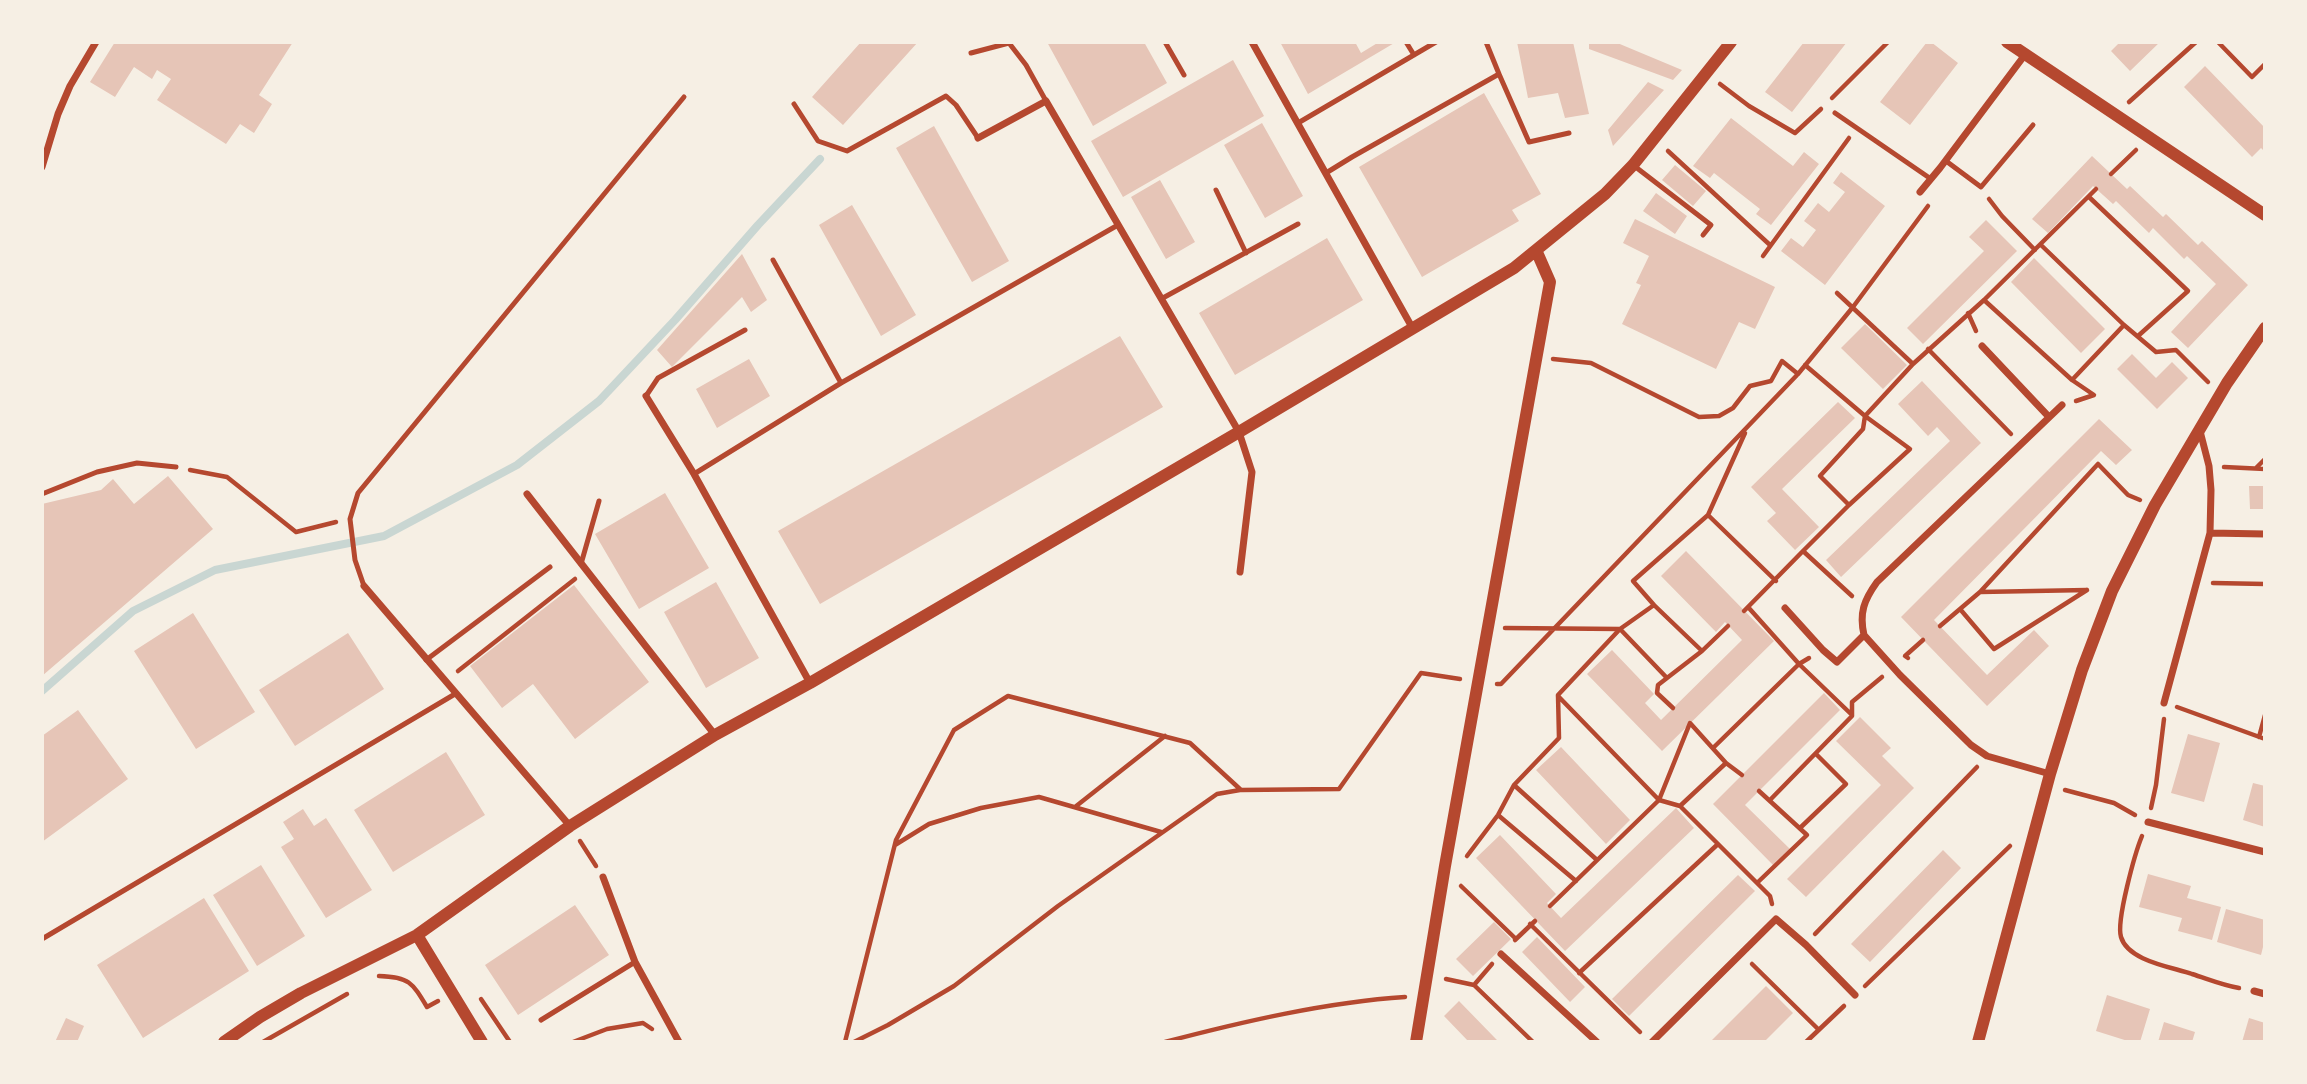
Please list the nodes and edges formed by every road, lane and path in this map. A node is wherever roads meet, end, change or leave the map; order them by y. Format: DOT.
graph roads {
  1 [pos="96,42"];
  2 [pos="1166,42"];
  3 [pos="1252,42"];
  4 [pos="1406,42"];
  5 [pos="1436,42"];
  6 [pos="1486,42"];
  7 [pos="1731,42"];
  8 [pos="1888,42"];
  9 [pos="2007,42"];
  10 [pos="2196,42"];
  11 [pos="2218,42"];
  12 [pos="971,52"];
  13 [pos="1414,55"];
  14 [pos="2024,55"];
  15 [pos="2264,66"];
  16 [pos="1499,74"];
  17 [pos="1706,74"];
  18 [pos="1184,75"];
  19 [pos="684,97"];
  20 [pos="1046,101"];
  21 [pos="794,104"];
  22 [pos="1835,113"];
  23 [pos="2116,114"];
  24 [pos="1298,123"];
  25 [pos="2033,125"];
  26 [pos="1856,128"];
  27 [pos="1569,133"];
  28 [pos="978,138"];
  29 [pos="2149,138"];
  30 [pos="1655,139"];
  31 [pos="1946,161"];
  32 [pos="1633,165"];
  33 [pos="42,167"];
  34 [pos="1326,173"];
  35 [pos="2111,174"];
  36 [pos="1931,179"];
  37 [pos="2096,189"];
  38 [pos="1216,190"];
  39 [pos="1920,192"];
  40 [pos="2088,197"];
  41 [pos="1930,204"];
  42 [pos="2265,215"];
  43 [pos="2002,216"];
  44 [pos="1298,224"];
  45 [pos="1118,225"];
  46 [pos="1703,234"];
  47 [pos="1770,245"];
  48 [pos="2041,245"];
  49 [pos="1536,250"];
  50 [pos="2035,250"];
  51 [pos="1246,253"];
  52 [pos="1763,256"];
  53 [pos="774,260"];
  54 [pos="1837,292"];
  55 [pos="1161,299"];
  56 [pos="1984,300"];
  57 [pos="1853,307"];
  58 [pos="2124,325"];
  59 [pos="2265,328"];
  60 [pos="1413,329"];
  61 [pos="745,330"];
  62 [pos="2138,336"];
  63 [pos="1982,346"];
  64 [pos="1928,349"];
  65 [pos="1538,357"];
  66 [pos="1913,364"];
  67 [pos="1805,365"];
  68 [pos="1798,374"];
  69 [pos="2072,380"];
  70 [pos="841,383"];
  71 [pos="2220,395"];
  72 [pos="646,396"];
  73 [pos="2062,405"];
  74 [pos="1865,416"];
  75 [pos="2049,418"];
  76 [pos="1747,428"];
  77 [pos="2200,431"];
  78 [pos="1239,432"];
  79 [pos="2021,444"];
  80 [pos="2265,459"];
  81 [pos="2209,466"];
  82 [pos="176,467"];
  83 [pos="2256,468"];
  84 [pos="2265,468"];
  85 [pos="694,474"];
  86 [pos="42,494"];
  87 [pos="527,494"];
  88 [pos="2128,495"];
  89 [pos="599,500"];
  90 [pos="1849,505"];
  91 [pos="1708,515"];
  92 [pos="349,519"];
  93 [pos="2210,533"];
  94 [pos="2265,534"];
  95 [pos="1803,551"];
  96 [pos="550,567"];
  97 [pos="584,567"];
  98 [pos="1240,572"];
  99 [pos="1776,581"];
  100 [pos="2197,583"];
  101 [pos="2265,584"];
  102 [pos="364,586"];
  103 [pos="2087,590"];
  104 [pos="2112,591"];
  105 [pos="1980,592"];
  106 [pos="1654,605"];
  107 [pos="1863,606"];
  108 [pos="1785,608"];
  109 [pos="1960,609"];
  110 [pos="1728,626"];
  111 [pos="1940,626"];
  112 [pos="1489,627"];
  113 [pos="1551,629"];
  114 [pos="1620,629"];
  115 [pos="1864,635"];
  116 [pos="1923,640"];
  117 [pos="1823,650"];
  118 [pos="1702,651"];
  119 [pos="1909,653"];
  120 [pos="426,660"];
  121 [pos="1799,664"];
  122 [pos="1882,677"];
  123 [pos="1667,678"];
  124 [pos="1479,681"];
  125 [pos="444,682"];
  126 [pos="810,683"];
  127 [pos="455,694"];
  128 [pos="1558,695"];
  129 [pos="2164,703"];
  130 [pos="1673,708"];
  131 [pos="2265,715"];
  132 [pos="1852,716"];
  133 [pos="715,735"];
  134 [pos="1165,736"];
  135 [pos="2262,738"];
  136 [pos="1713,748"];
  137 [pos="1816,754"];
  138 [pos="1987,756"];
  139 [pos="1726,763"];
  140 [pos="2050,774"];
  141 [pos="1742,775"];
  142 [pos="1514,785"];
  143 [pos="1241,790"];
  144 [pos="2068,790"];
  145 [pos="1759,791"];
  146 [pos="1659,800"];
  147 [pos="1770,800"];
  148 [pos="1680,806"];
  149 [pos="1074,808"];
  150 [pos="1498,815"];
  151 [pos="2148,822"];
  152 [pos="570,826"];
  153 [pos="1800,828"];
  154 [pos="1162,832"];
  155 [pos="1718,844"];
  156 [pos="895,845"];
  157 [pos="2265,852"];
  158 [pos="1467,856"];
  159 [pos="1597,860"];
  160 [pos="1445,866"];
  161 [pos="1989,867"];
  162 [pos="603,877"];
  163 [pos="1576,881"];
  164 [pos="1758,883"];
  165 [pos="1550,906"];
  166 [pos="1776,919"];
  167 [pos="1535,921"];
  168 [pos="417,935"];
  169 [pos="42,939"];
  170 [pos="1516,939"];
  171 [pos="1806,944"];
  172 [pos="1741,953"];
  173 [pos="1501,954"];
  174 [pos="635,962"];
  175 [pos="1579,973"];
  176 [pos="1427,975"];
  177 [pos="367,982"];
  178 [pos="356,989"];
  179 [pos="2253,991"];
  180 [pos="453,992"];
  181 [pos="2265,994"];
  182 [pos="1855,995"];
  183 [pos="1424,996"];
  184 [pos="541,1020"];
  185 [pos="1819,1030"];
  186 [pos="848,1032"];
  187 [pos="1642,1033"];
  188 [pos="661,1036"];
  189 [pos="856,1041"];
  190 [pos="224,1042"];
  191 [pos="263,1042"];
  192 [pos="482,1042"];
  193 [pos="510,1042"];
  194 [pos="573,1042"];
  195 [pos="679,1042"];
  196 [pos="845,1042"];
  197 [pos="1165,1042"];
  198 [pos="1416,1042"];
  199 [pos="1533,1042"];
  200 [pos="1597,1042"];
  201 [pos="1652,1042"];
  202 [pos="1806,1042"];
  203 [pos="1978,1042"];
  1 -- 33 [label="street"];
  2 -- 18 [label="lane"];
  3 -- 24 [label="street"];
  4 -- 13 [label="lane"];
  5 -- 13 [label="lane"];
  6 -- 16 [label="lane"];
  7 -- 17 [label="street"];
  8 -- 17 [label="path"];
  9 -- 14 [label="street"];
  10 -- 23 [label="path"];
  11 -- 15 [label="path"];
  12 -- 20 [label="lane"];
  13 -- 24 [label="lane"];
  14 -- 23 [label="street"];
  14 -- 31 [label="street"];
  16 -- 27 [label="lane"];
  16 -- 34 [label="lane"];
  17 -- 30 [label="street"];
  19 -- 92 [label="lane"];
  20 -- 28 [label="street"];
  20 -- 45 [label="street"];
  21 -- 28 [label="lane"];
  22 -- 26 [label="lane"];
  23 -- 29 [label="street"];
  24 -- 34 [label="street"];
  25 -- 31 [label="lane"];
  26 -- 36 [label="lane"];
  26 -- 47 [label="path"];
  29 -- 35 [label="path"];
  29 -- 42 [label="street"];
  30 -- 32 [label="street"];
  30 -- 47 [label="path"];
  31 -- 36 [label="street"];
  32 -- 46 [label="lane"];
  32 -- 49 [label="street"];
  34 -- 60 [label="street"];
  36 -- 39 [label="street"];
  37 -- 40 [label="path"];
  38 -- 51 [label="lane"];
  40 -- 48 [label="path"];
  40 -- 62 [label="path"];
  41 -- 57 [label="path"];
  43 -- 50 [label="path"];
  44 -- 51 [label="lane"];
  45 -- 55 [label="street"];
  45 -- 70 [label="lane"];
  47 -- 52 [label="path"];
  48 -- 50 [label="path"];
  48 -- 58 [label="path"];
  49 -- 60 [label="street"];
  49 -- 65 [label="street"];
  50 -- 56 [label="path"];
  51 -- 55 [label="lane"];
  53 -- 70 [label="lane"];
  54 -- 57 [label="path"];
  55 -- 78 [label="street"];
  56 -- 64 [label="path"];
  56 -- 69 [label="path"];
  57 -- 66 [label="path"];
  57 -- 67 [label="path"];
  58 -- 62 [label="path"];
  58 -- 69 [label="path"];
  59 -- 71 [label="street"];
  60 -- 78 [label="street"];
  61 -- 72 [label="lane"];
  62 -- 71 [label="path"];
  63 -- 75 [label="street"];
  64 -- 66 [label="path"];
  64 -- 79 [label="path"];
  65 -- 68 [label="path"];
  65 -- 112 [label="street"];
  66 -- 74 [label="path"];
  67 -- 68 [label="path"];
  67 -- 74 [label="path"];
  68 -- 76 [label="path"];
  69 -- 73 [label="path"];
  70 -- 85 [label="lane"];
  71 -- 77 [label="street"];
  72 -- 85 [label="street"];
  73 -- 75 [label="street"];
  74 -- 90 [label="path"];
  74 -- 90 [label="path"];
  75 -- 79 [label="street"];
  76 -- 91 [label="path"];
  76 -- 113 [label="path"];
  77 -- 81 [label="street"];
  77 -- 104 [label="street"];
  78 -- 98 [label="street"];
  78 -- 126 [label="street"];
  79 -- 107 [label="street"];
  80 -- 83 [label="path"];
  81 -- 83 [label="path"];
  81 -- 93 [label="street"];
  82 -- 86 [label="lane"];
  82 -- 92 [label="path"];
  83 -- 84 [label="path"];
  85 -- 126 [label="street"];
  87 -- 97 [label="street"];
  88 -- 105 [label="path"];
  89 -- 97 [label="lane"];
  90 -- 95 [label="path"];
  91 -- 99 [label="path"];
  91 -- 106 [label="path"];
  92 -- 102 [label="lane"];
  93 -- 94 [label="street"];
  93 -- 100 [label="street"];
  95 -- 99 [label="path"];
  95 -- 107 [label="path"];
  96 -- 120 [label="lane"];
  97 -- 125 [label="path"];
  97 -- 133 [label="street"];
  99 -- 121 [label="path"];
  100 -- 101 [label="path"];
  100 -- 129 [label="street"];
  102 -- 120 [label="street"];
  103 -- 104 [label="path"];
  103 -- 105 [label="path"];
  103 -- 109 [label="path"];
  104 -- 140 [label="street"];
  105 -- 109 [label="path"];
  106 -- 114 [label="path"];
  106 -- 118 [label="path"];
  107 -- 115 [label="street"];
  108 -- 117 [label="street"];
  109 -- 111 [label="path"];
  110 -- 118 [label="path"];
  112 -- 113 [label="path"];
  112 -- 124 [label="street"];
  113 -- 114 [label="path"];
  113 -- 124 [label="path"];
  114 -- 123 [label="path"];
  114 -- 128 [label="path"];
  115 -- 117 [label="street"];
  115 -- 138 [label="street"];
  116 -- 119 [label="path"];
  117 -- 121 [label="path"];
  118 -- 123 [label="path"];
  120 -- 125 [label="street"];
  121 -- 132 [label="path"];
  121 -- 136 [label="path"];
  122 -- 132 [label="path"];
  123 -- 130 [label="path"];
  124 -- 143 [label="path"];
  124 -- 160 [label="street"];
  125 -- 127 [label="street"];
  126 -- 133 [label="street"];
  127 -- 152 [label="street"];
  127 -- 169 [label="lane"];
  128 -- 142 [label="path"];
  128 -- 146 [label="path"];
  129 -- 135 [label="path"];
  129 -- 151 [label="path"];
  131 -- 135 [label="path"];
  132 -- 137 [label="path"];
  133 -- 152 [label="street"];
  134 -- 143 [label="path"];
  134 -- 149 [label="path"];
  134 -- 156 [label="path"];
  136 -- 139 [label="path"];
  136 -- 146 [label="path"];
  137 -- 147 [label="path"];
  137 -- 153 [label="path"];
  138 -- 140 [label="street"];
  138 -- 171 [label="path"];
  139 -- 141 [label="path"];
  139 -- 148 [label="path"];
  140 -- 203 [label="street"];
  142 -- 150 [label="path"];
  142 -- 159 [label="path"];
  143 -- 154 [label="path"];
  144 -- 151 [label="path"];
  145 -- 147 [label="path"];
  146 -- 148 [label="path"];
  146 -- 159 [label="path"];
  147 -- 153 [label="path"];
  148 -- 155 [label="path"];
  149 -- 154 [label="path"];
  149 -- 156 [label="path"];
  150 -- 158 [label="path"];
  150 -- 163 [label="path"];
  151 -- 157 [label="street"];
  151 -- 179 [label="path"];
  152 -- 162 [label="path"];
  152 -- 168 [label="street"];
  153 -- 164 [label="path"];
  154 -- 189 [label="path"];
  155 -- 164 [label="path"];
  155 -- 175 [label="path"];
  156 -- 186 [label="path"];
  159 -- 163 [label="path"];
  160 -- 170 [label="path"];
  160 -- 176 [label="street"];
  161 -- 182 [label="path"];
  162 -- 174 [label="street"];
  163 -- 165 [label="path"];
  164 -- 166 [label="path"];
  166 -- 171 [label="street"];
  166 -- 172 [label="street"];
  167 -- 175 [label="path"];
  168 -- 180 [label="street"];
  168 -- 190 [label="street"];
  171 -- 182 [label="street"];
  172 -- 185 [label="path"];
  172 -- 201 [label="street"];
  173 -- 200 [label="street"];
  174 -- 184 [label="lane"];
  174 -- 195 [label="street"];
  175 -- 187 [label="path"];
  176 -- 183 [label="street"];
  176 -- 199 [label="path"];
  177 -- 180 [label="path"];
  178 -- 191 [label="path"];
  179 -- 181 [label="street"];
  180 -- 192 [label="street"];
  180 -- 193 [label="path"];
  182 -- 185 [label="path"];
  183 -- 197 [label="path"];
  183 -- 198 [label="street"];
  185 -- 202 [label="path"];
  186 -- 189 [label="path"];
  186 -- 196 [label="path"];
  188 -- 194 [label="path"];
}
